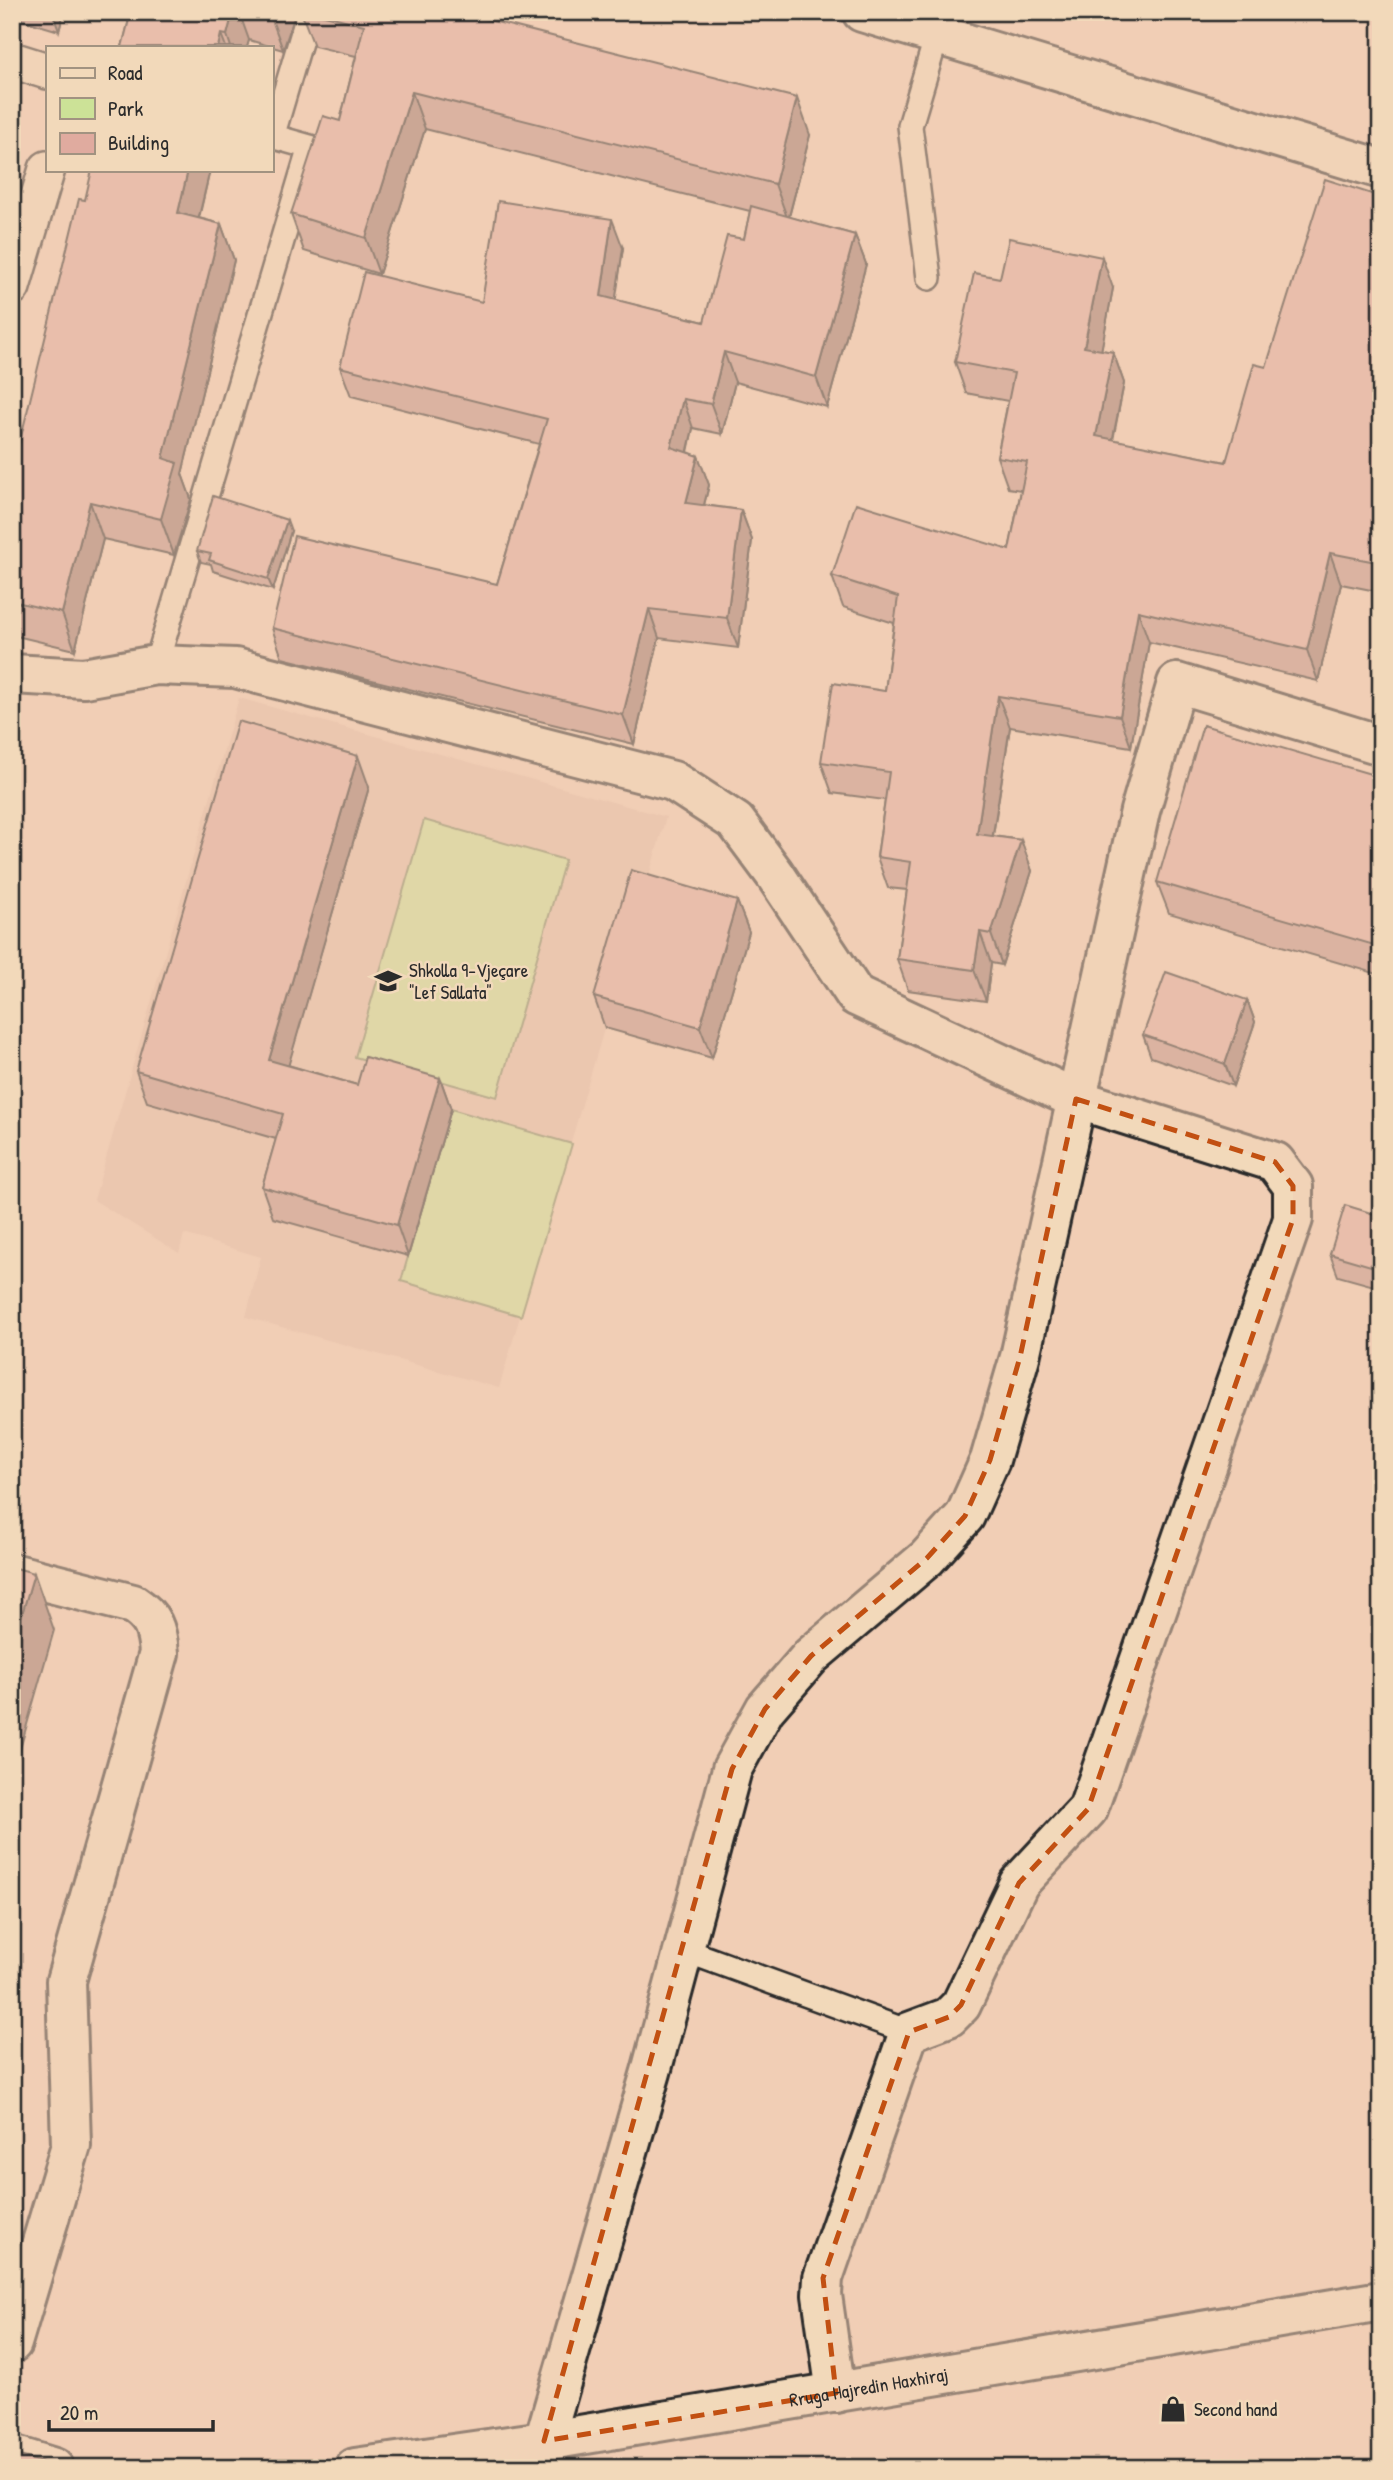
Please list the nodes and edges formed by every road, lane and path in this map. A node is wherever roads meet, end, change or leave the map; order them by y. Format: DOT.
graph roads {
  1 [pos="309,12"];
  2 [pos="862,12"];
  3 [pos="940,24"];
  4 [pos="12,60"];
  5 [pos="46,71"];
  6 [pos="273,134"];
  7 [pos="273,137"];
  8 [pos="1381,169"];
  9 [pos="46,172"];
  10 [pos="929,278"];
  11 [pos="12,287"];
  12 [pos="156,664"];
  13 [pos="12,674"];
  14 [pos="1381,745"];
  15 [pos="1076,1099"];
  16 [pos="12,1573"];
  17 [pos="684,1950"];
  18 [pos="909,2032"];
  19 [pos="1381,2301"];
  20 [pos="12,2343"];
  21 [pos="836,2393"];
  22 [pos="544,2441"];
  23 [pos="12,2455"];
  24 [pos="363,2467"];
  25 [pos="54,2468"];
  1 -- 6 [label="lane"];
  2 -- 3 [label="street"];
  3 -- 8 [label="street"];
  3 -- 10 [label="lane"];
  4 -- 5 [label="street"];
  7 -- 12 [label="lane"];
  9 -- 11 [label="street"];
  12 -- 13 [label="street"];
  12 -- 15 [label="street"];
  14 -- 15 [label="street"];
  15 -- 17 [label="street"];
  15 -- 18 [label="street"];
  16 -- 20 [label="street"];
  17 -- 18 [label="lane"];
  17 -- 22 [label="street"];
  18 -- 21 [label="street"];
  19 -- 21 [label="street, Rruga Hajredin Haxhiraj"];
  21 -- 22 [label="street, Rruga Hajredin Haxhiraj"];
  22 -- 24 [label="street, Rruga Hajredin Haxhiraj"];
  23 -- 25 [label="street"];
}
